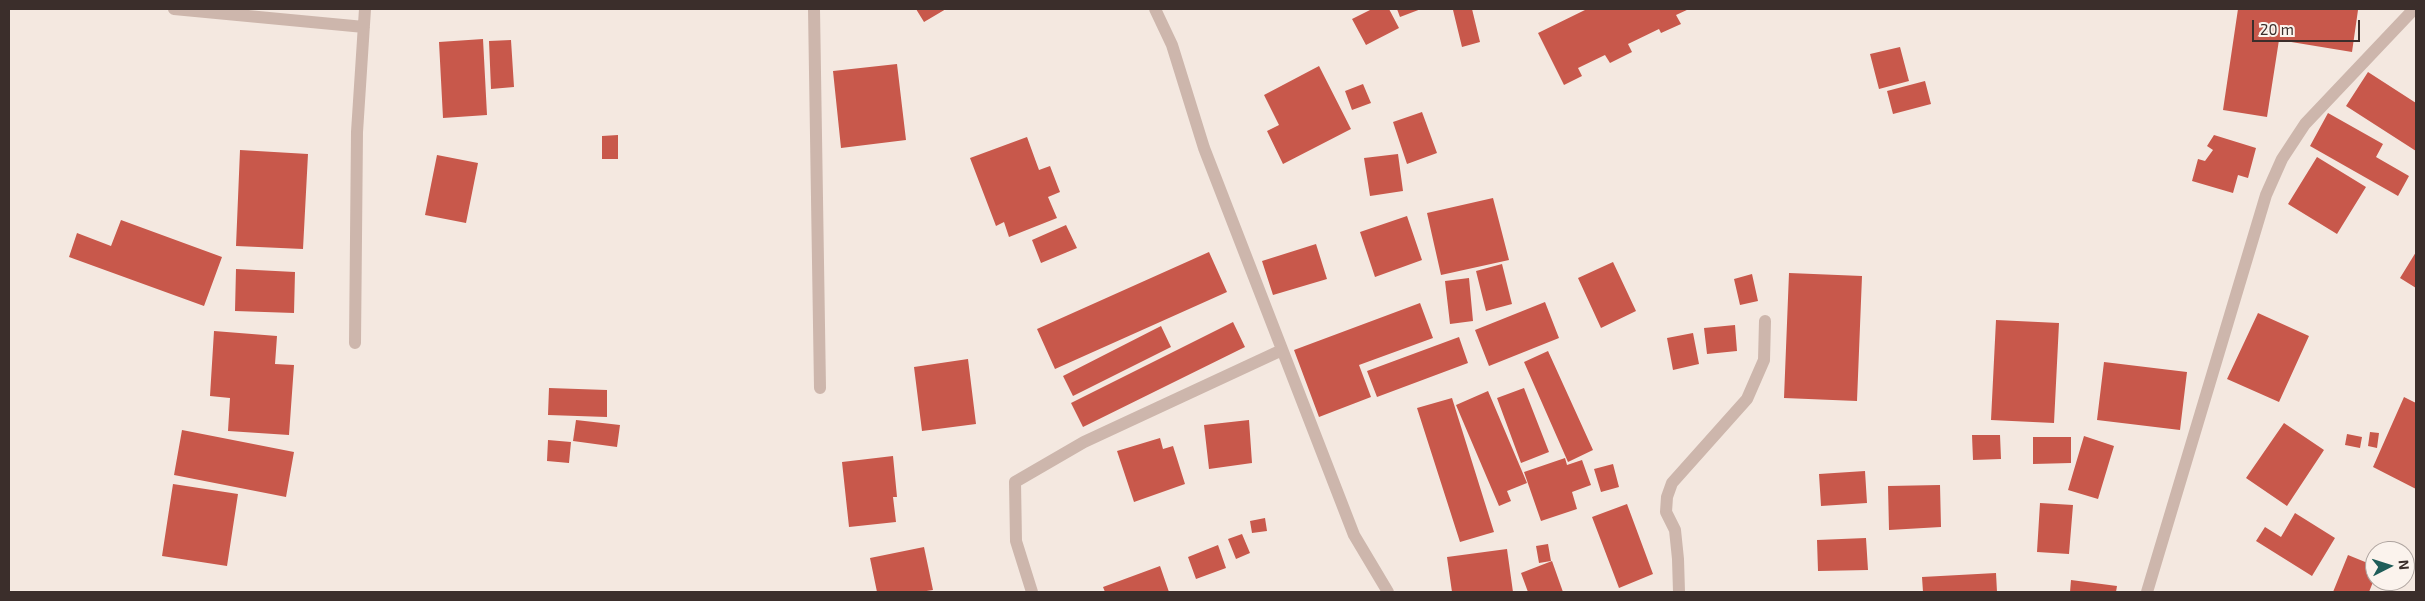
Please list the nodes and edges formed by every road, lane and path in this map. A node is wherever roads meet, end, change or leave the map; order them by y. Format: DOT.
graph roads {
  1 [pos="174,9"];
  2 [pos="365,9"];
  3 [pos="814,9"];
  4 [pos="1155,9"];
  5 [pos="2414,9"];
  6 [pos="364,27"];
  7 [pos="1766,321"];
  8 [pos="354,343"];
  9 [pos="1282,350"];
  10 [pos="820,388"];
  11 [pos="1032,592"];
  12 [pos="1388,592"];
  13 [pos="1679,592"];
  14 [pos="2148,592"];
  1 -- 6 [label="street"];
  2 -- 6 [label="street"];
  3 -- 10 [label="street"];
  4 -- 9 [label="street"];
  5 -- 14 [label="street"];
  6 -- 8 [label="street"];
  7 -- 13 [label="street"];
  9 -- 11 [label="street"];
  9 -- 12 [label="street"];
}
